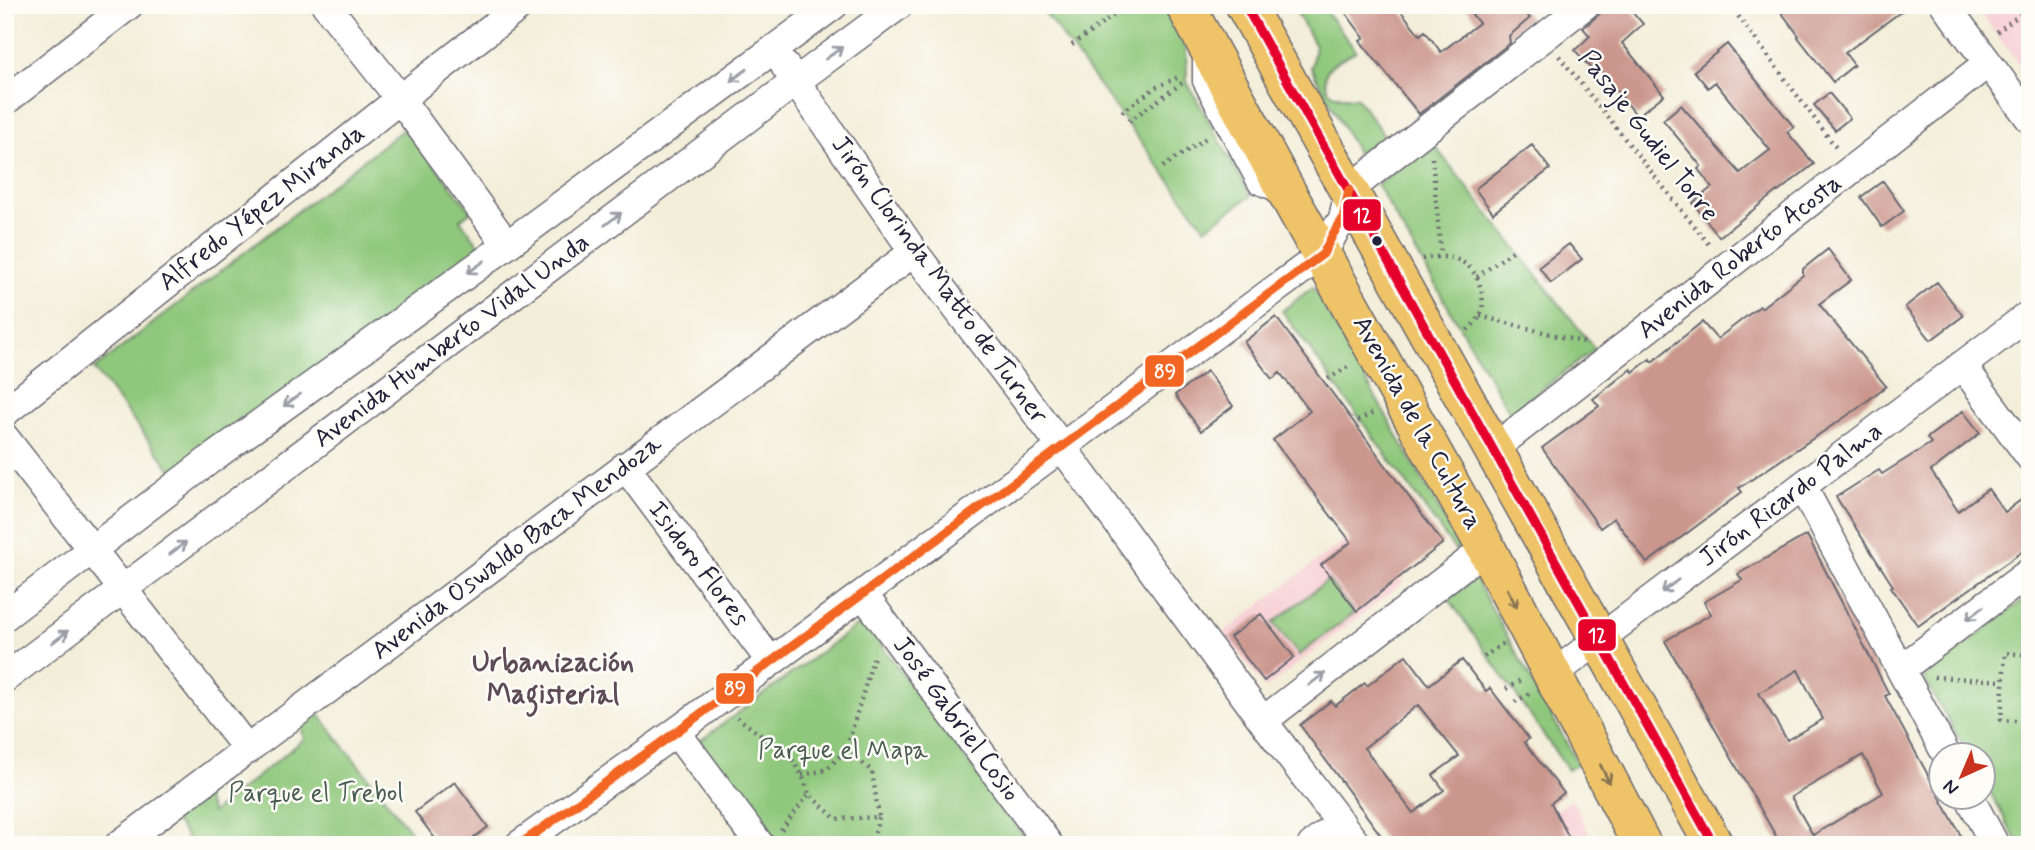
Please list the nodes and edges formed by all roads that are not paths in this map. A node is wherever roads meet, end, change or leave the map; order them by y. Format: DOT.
graph roads {
  1 [pos="129,5"];
  2 [pos="326,5"];
  3 [pos="521,5"];
  4 [pos="834,5"];
  5 [pos="899,5"];
  6 [pos="1245,5"];
  7 [pos="1585,5"];
  8 [pos="1945,5"];
  9 [pos="1193,19"];
  10 [pos="774,49"];
  11 [pos="1988,63"];
  12 [pos="795,82"];
  13 [pos="400,99"];
  14 [pos="5,101"];
  15 [pos="2030,118"];
  16 [pos="1349,190"];
  17 [pos="507,245"];
  18 [pos="914,251"];
  19 [pos="1324,254"];
  20 [pos="2030,314"];
  21 [pos="1962,365"];
  22 [pos="5,412"];
  23 [pos="5,438"];
  24 [pos="1062,447"];
  25 [pos="1492,450"];
  26 [pos="2030,457"];
  27 [pos="625,466"];
  28 [pos="1802,486"];
  29 [pos="1486,548"];
  30 [pos="92,549"];
  31 [pos="2030,572"];
  32 [pos="123,590"];
  33 [pos="863,594"];
  34 [pos="5,616"];
  35 [pos="1615,628"];
  36 [pos="771,662"];
  37 [pos="1914,673"];
  38 [pos="1552,675"];
  39 [pos="5,678"];
  40 [pos="1263,721"];
  41 [pos="676,732"];
  42 [pos="1942,742"];
  43 [pos="248,750"];
  44 [pos="1978,812"];
  45 [pos="1349,834"];
  46 [pos="769,839"];
  47 [pos="119,845"];
  48 [pos="519,845"];
  49 [pos="1049,845"];
  50 [pos="1312,845"];
  51 [pos="1642,845"];
  52 [pos="1714,845"];
  53 [pos="1995,845"];
  1 -- 14 [label="street"];
  2 -- 13 [label="street"];
  3 -- 13 [label="street, Alfredo Yépez Miranda"];
  4 -- 10 [label="street, Avenida Humberto Vidal Unda"];
  12 -- 5 [label="street, Avenida Humberto Vidal Unda, one-way"];
  6 -- 16 [label="highway, Avenida de la Cultura"];
  7 -- 16 [label="street"];
  8 -- 11 [label="street"];
  9 -- 19 [label="highway, Avenida de la Cultura"];
  10 -- 12 [label="street, Jirón Clorinda Matto de Turner"];
  10 -- 17 [label="street, Avenida Humberto Vidal Unda, one-way"];
  11 -- 15 [label="street"];
  11 -- 25 [label="street, Avenida Roberto Acosta"];
  12 -- 18 [label="street, Jirón Clorinda Matto de Turner"];
  32 -- 12 [label="street, Avenida Humberto Vidal Unda, one-way"];
  13 -- 17 [label="street"];
  13 -- 22 [label="street, Alfredo Yépez Miranda"];
  16 -- 19 [label="street"];
  16 -- 25 [label="highway, Avenida de la Cultura"];
  17 -- 30 [label="street, Avenida Humberto Vidal Unda, one-way"];
  18 -- 24 [label="street, Jirón Clorinda Matto de Turner"];
  18 -- 27 [label="street, Avenida Oswaldo Baca Mendoza"];
  19 -- 24 [label="street"];
  19 -- 29 [label="highway, Avenida de la Cultura"];
  20 -- 21 [label="street, Jirón Ricardo Palma"];
  21 -- 26 [label="street"];
  21 -- 28 [label="street, Jirón Ricardo Palma"];
  23 -- 30 [label="street"];
  24 -- 33 [label="street"];
  24 -- 40 [label="street, Jirón Clorinda Matto de Turner"];
  25 -- 35 [label="highway, Avenida de la Cultura"];
  27 -- 36 [label="street, Isidoro Flores"];
  27 -- 43 [label="street, Avenida Oswaldo Baca Mendoza"];
  28 -- 35 [label="street, Jirón Ricardo Palma, one-way"];
  28 -- 37 [label="street"];
  29 -- 38 [label="highway, Avenida de la Cultura, one-way"];
  40 -- 29 [label="street, one-way"];
  30 -- 32 [label="street"];
  30 -- 34 [label="street, Avenida Humberto Vidal Unda"];
  31 -- 37 [label="street, one-way"];
  39 -- 32 [label="street, Avenida Humberto Vidal Unda, one-way"];
  32 -- 43 [label="street"];
  33 -- 36 [label="street"];
  33 -- 49 [label="street, José Gabriel Cosio"];
  35 -- 38 [label="street, Jirón Ricardo Palma"];
  35 -- 52 [label="highway, Avenida de la Cultura"];
  36 -- 41 [label="street"];
  37 -- 42 [label="street"];
  38 -- 51 [label="highway, Avenida de la Cultura, one-way"];
  40 -- 45 [label="street, Jirón Clorinda Matto de Turner"];
  41 -- 46 [label="street"];
  41 -- 48 [label="street"];
  43 -- 47 [label="street, Avenida Oswaldo Baca Mendoza"];
  44 -- 53 [label="street"];
  45 -- 50 [label="street"];
}
